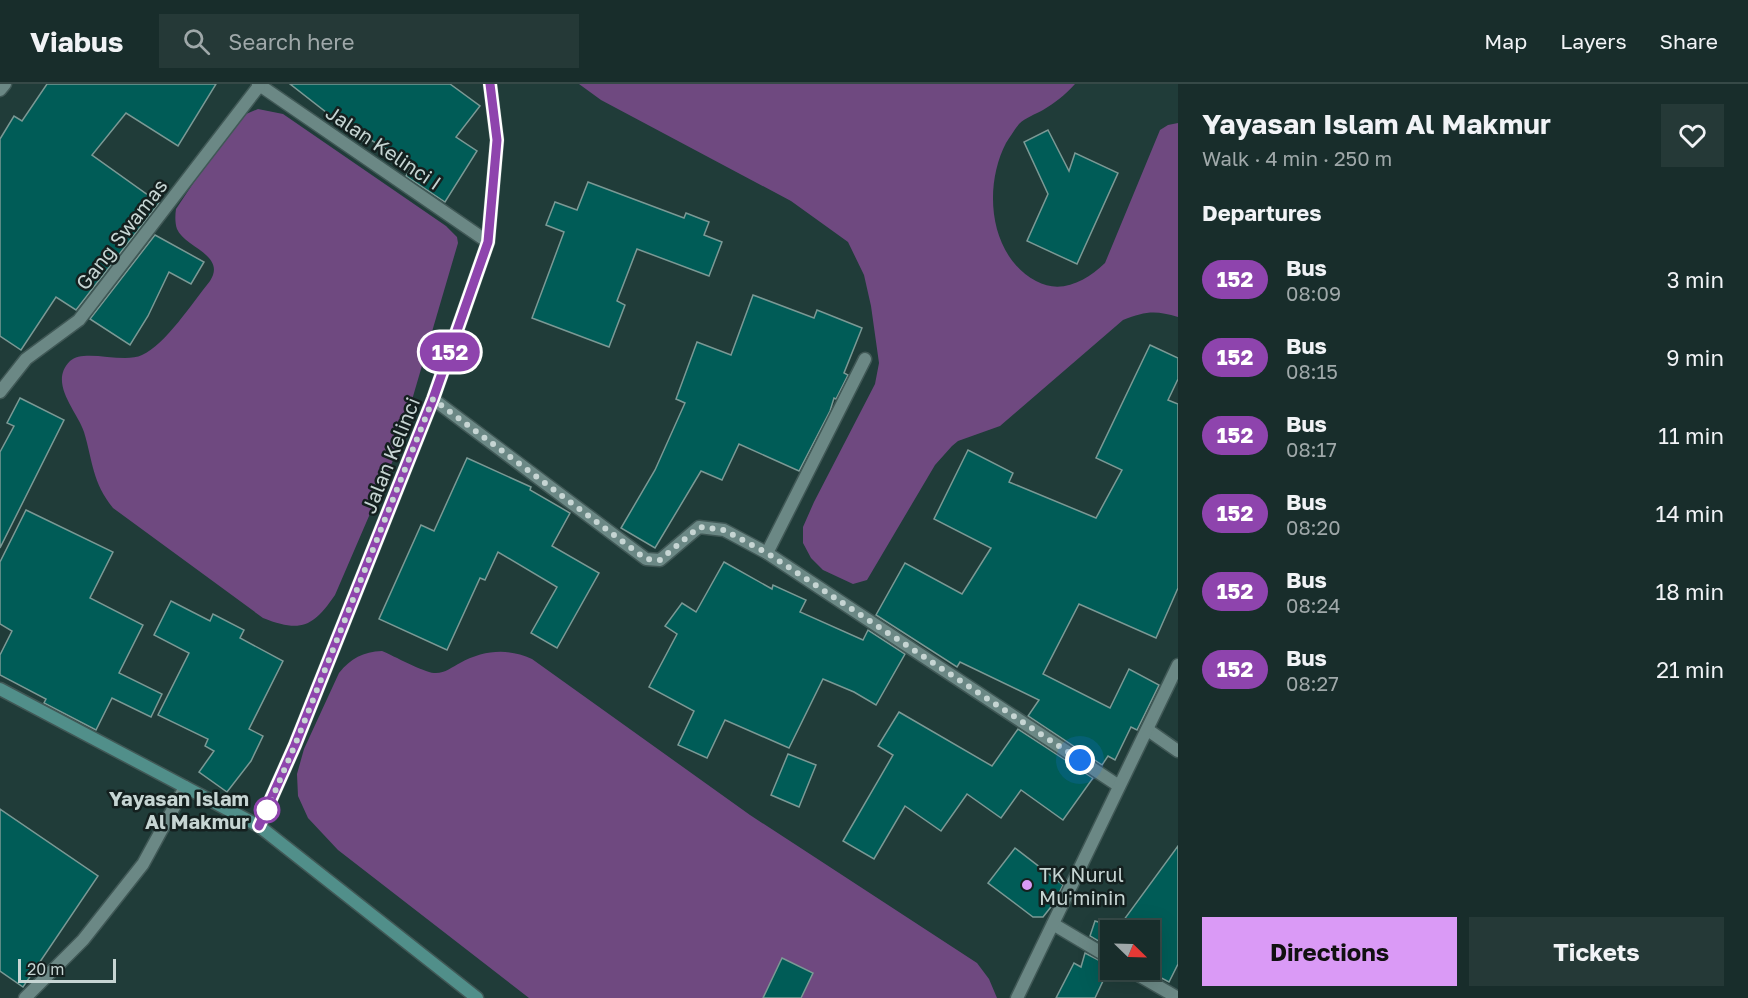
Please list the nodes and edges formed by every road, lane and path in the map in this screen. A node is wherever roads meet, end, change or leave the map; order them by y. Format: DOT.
graph roads {
  1 [pos="5,84"];
  2 [pos="490,84"];
  3 [pos="259,85"];
  4 [pos="0,90"];
  5 [pos="488,242"];
  6 [pos="865,359"];
  7 [pos="0,392"];
  8 [pos="433,399"];
  9 [pos="767,553"];
  10 [pos="1178,665"];
  11 [pos="0,689"];
  12 [pos="1148,730"];
  13 [pos="1178,751"];
  14 [pos="1119,786"];
  15 [pos="185,787"];
  16 [pos="259,826"];
  17 [pos="1053,924"];
  18 [pos="1100,952"];
  19 [pos="1147,980"];
  20 [pos="25,998"];
  21 [pos="477,998"];
  22 [pos="1017,998"];
  23 [pos="1178,998"];
  1 -- 4 [label="street"];
  2 -- 5 [label="street, Jalan Kelinci"];
  3 -- 5 [label="street, Jalan Kelinci I"];
  3 -- 7 [label="street, Gang Swamas"];
  5 -- 8 [label="street, Jalan Kelinci"];
  6 -- 9 [label="street"];
  8 -- 9 [label="street"];
  8 -- 16 [label="street, Jalan Kelinci"];
  9 -- 14 [label="street"];
  10 -- 12 [label="street"];
  11 -- 15 [label="main road"];
  12 -- 13 [label="street"];
  12 -- 14 [label="street"];
  14 -- 17 [label="street"];
  15 -- 16 [label="main road"];
  15 -- 20 [label="street"];
  16 -- 21 [label="main road"];
  17 -- 18 [label="street"];
  17 -- 22 [label="street"];
  19 -- 23 [label="street"];
}
